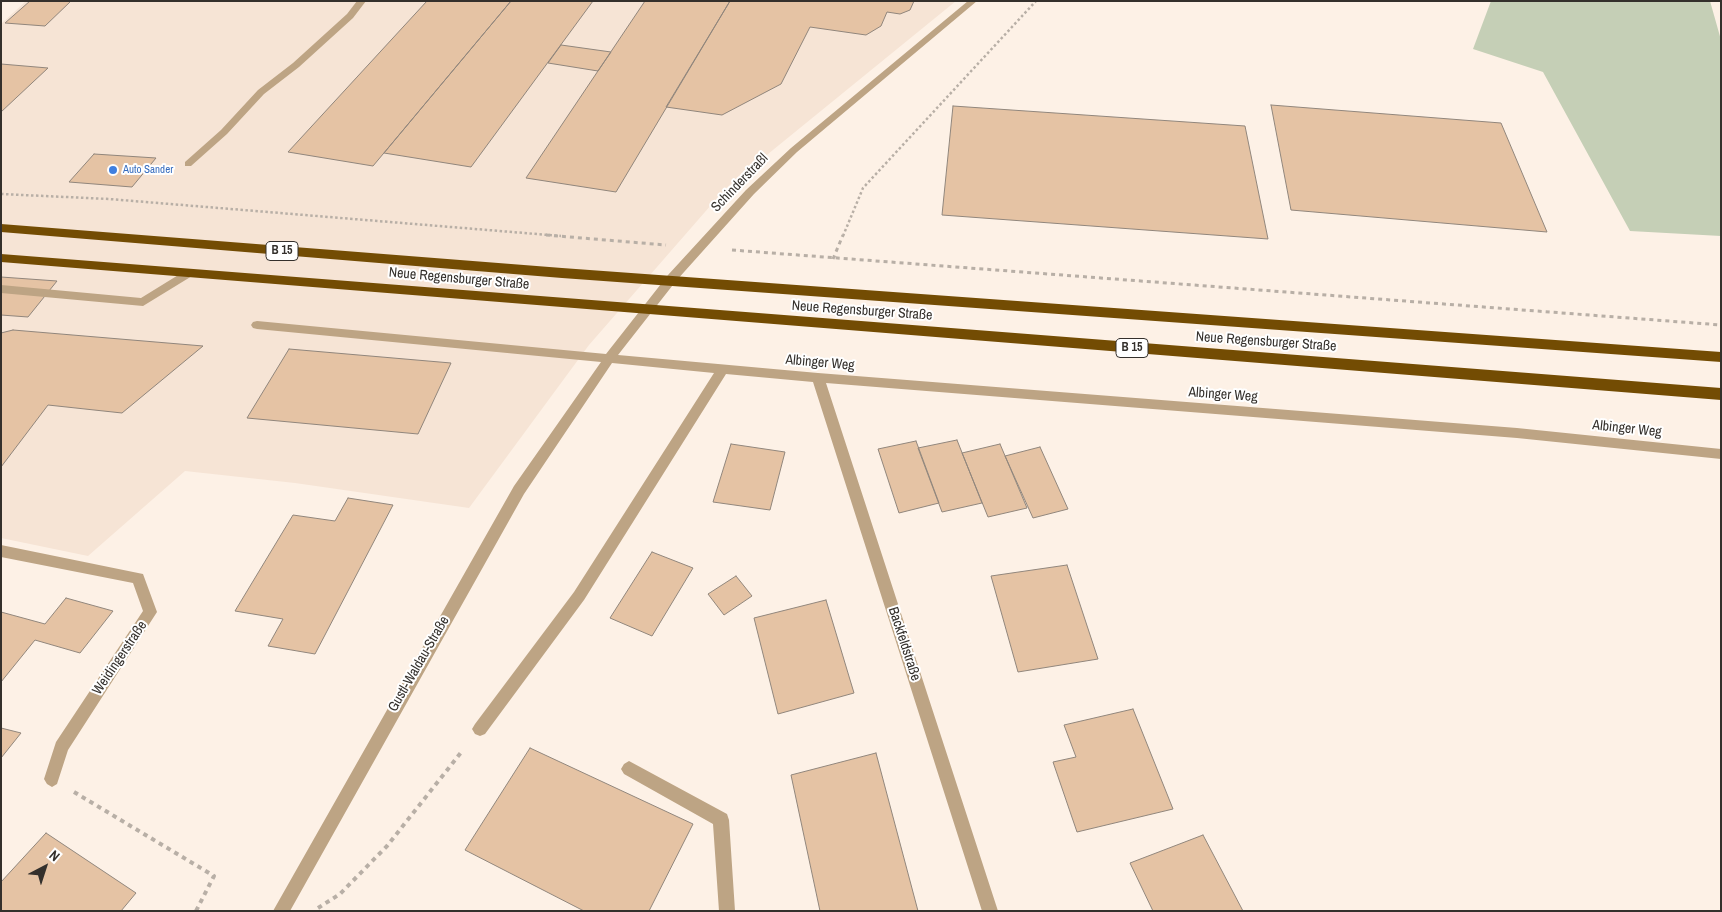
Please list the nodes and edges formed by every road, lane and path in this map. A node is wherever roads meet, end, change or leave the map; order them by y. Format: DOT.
graph roads {
  1 [pos="362,1"];
  2 [pos="973,1"];
  3 [pos="1036,1"];
  4 [pos="188,164"];
  5 [pos="1,194"];
  6 [pos="1,228"];
  7 [pos="674,246"];
  8 [pos="724,250"];
  9 [pos="1,258"];
  10 [pos="833,259"];
  11 [pos="188,273"];
  12 [pos="1,289"];
  13 [pos="257,325"];
  14 [pos="1721,325"];
  15 [pos="1721,357"];
  16 [pos="724,369"];
  17 [pos="818,378"];
  18 [pos="1721,394"];
  19 [pos="565,421"];
  20 [pos="1721,454"];
  21 [pos="1,551"];
  22 [pos="480,729"];
  23 [pos="629,769"];
  24 [pos="52,779"];
  25 [pos="196,911"];
  26 [pos="281,911"];
  27 [pos="313,911"];
  28 [pos="727,911"];
  29 [pos="990,911"];
  1 -- 4 [label="street"];
  2 -- 19 [label="street, Schinderstraßl"];
  3 -- 10 [label="path"];
  5 -- 7 [label="path"];
  6 -- 15 [label="highway, Neue Regensburger Straße / B 15"];
  8 -- 10 [label="path"];
  9 -- 11 [label="highway, Neue Regensburger Straße / B 15"];
  10 -- 14 [label="path"];
  11 -- 12 [label="street"];
  11 -- 18 [label="highway, Neue Regensburger Straße / B 15"];
  13 -- 16 [label="street, Albinger Weg"];
  16 -- 17 [label="street, Albinger Weg"];
  16 -- 22 [label="street"];
  17 -- 20 [label="street, Albinger Weg"];
  17 -- 29 [label="street, Backfeldstraße"];
  19 -- 26 [label="street, Gustl-Waldau-Straße"];
  21 -- 24 [label="street, Weidingerstraße"];
  22 -- 27 [label="path"];
  23 -- 28 [label="street"];
  24 -- 25 [label="path"];
}
